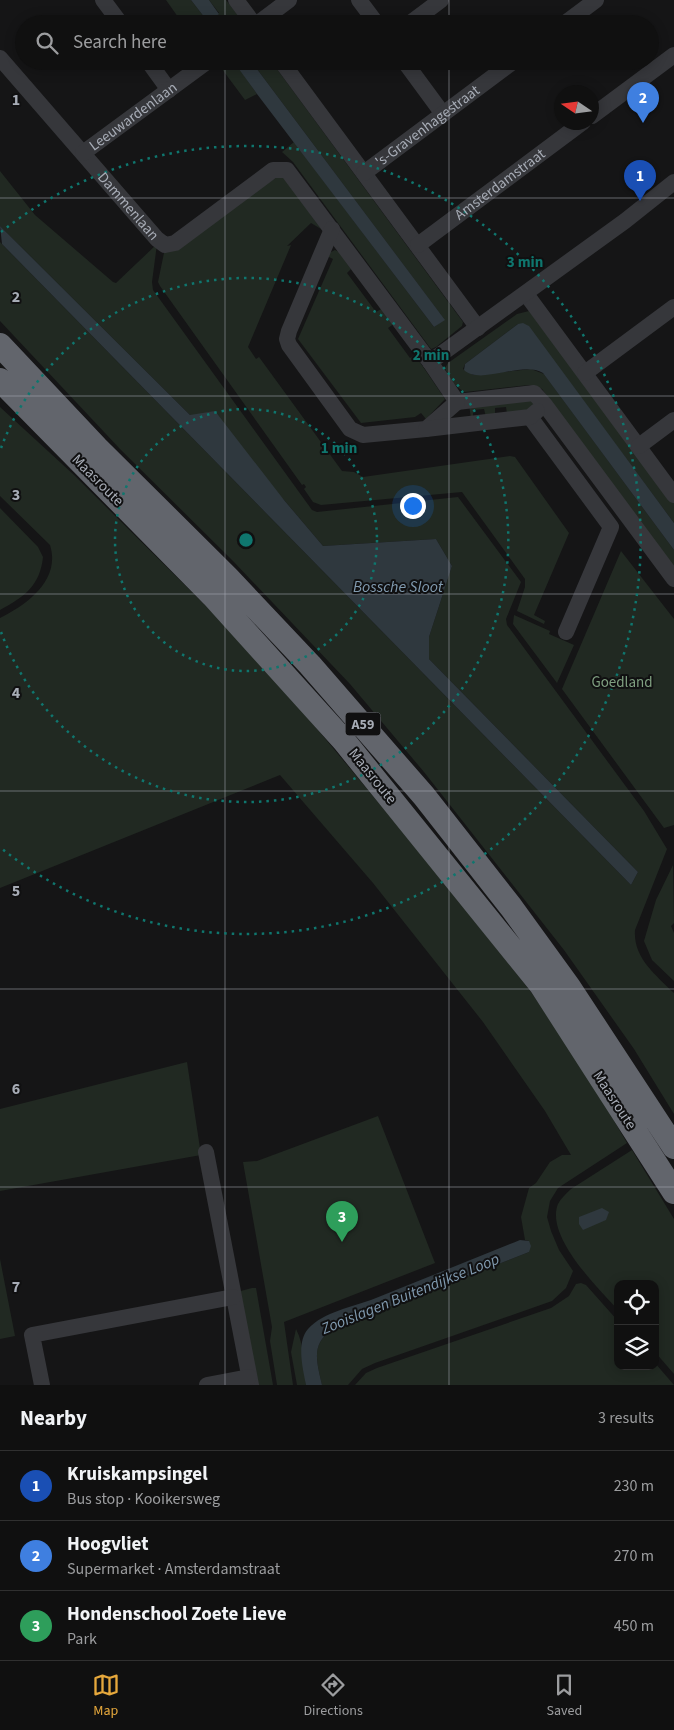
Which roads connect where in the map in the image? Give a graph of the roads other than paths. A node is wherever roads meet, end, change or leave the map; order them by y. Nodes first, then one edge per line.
1 (103, 0) edge
2 (236, 0) edge
3 (289, 0) edge
4 (359, 0) edge
5 (441, 0) edge
6 (596, 0) edge
7 (114, 15) edge
8 (248, 15) edge
9 (268, 15) edge
10 (370, 15) edge
11 (421, 15) edge
12 (576, 15) edge
13 (674, 55) edge
14 (0, 58) edge
15 (659, 66) edge
16 (155, 70) edge
17 (196, 70) edge
18 (288, 70) edge
19 (411, 70) edge
20 (502, 70) edge
21 (654, 70) edge
22 (170, 90) junction
23 (599, 111) edge
24 (443, 114) junction
25 (572, 130) edge
26 (83, 153) junction
27 (364, 173) junction
28 (674, 182) edge
29 (332, 229) junction
30 (418, 246) junction
31 (526, 294) junction
32 (674, 307) edge
33 (478, 328) junction
34 (0, 345) edge
35 (430, 362) junction
36 (585, 373) junction
37 (0, 380) edge
38 (457, 402) junction
39 (545, 405) junction
40 (530, 417) junction
41 (674, 420) edge
42 (426, 429) junction
43 (639, 446) junction
44 (674, 495) edge
45 (674, 580) edge
46 (566, 632) dead end
47 (674, 1147) edge
48 (206, 1152) dead end
49 (674, 1192) edge
50 (233, 1297) junction
51 (250, 1381) edge
52 (42, 1385) edge
53 (207, 1385) edge

1 - 7 street
2 - 8 street
3 - 9 street
4 - 10 street
5 - 11 street
6 - 12 street
13 - 15 street
14 - 26 street, Dammenlaan
16 - 22 street
17 - 22 street, Leeuwardenlaan
18 - 27 street
19 - 24 street
20 - 24 street, 's-Gravenhagestraat
21 - 23 street
22 - 26 street, Leeuwardenlaan
24 - 27 street, 's-Gravenhagestraat
25 - 30 street, Amsterdamstraat
26 - 29 street, Dammenlaan
27 - 30 street
28 - 31 street
29 - 35 street
29 - 42 street
30 - 33 street
31 - 33 street
31 - 36 street
32 - 36 street
33 - 35 street
34 - 47 highway, Maasroute / A59
35 - 38 street
36 - 43 street
37 - 49 highway, Maasroute / A59
38 - 39 street
38 - 42 street
39 - 40 street
39 - 45 street
40 - 42 street
40 - 46 street
41 - 43 street
43 - 44 street
48 - 50 street
50 - 51 street
50 - 52 street
51 - 53 street

